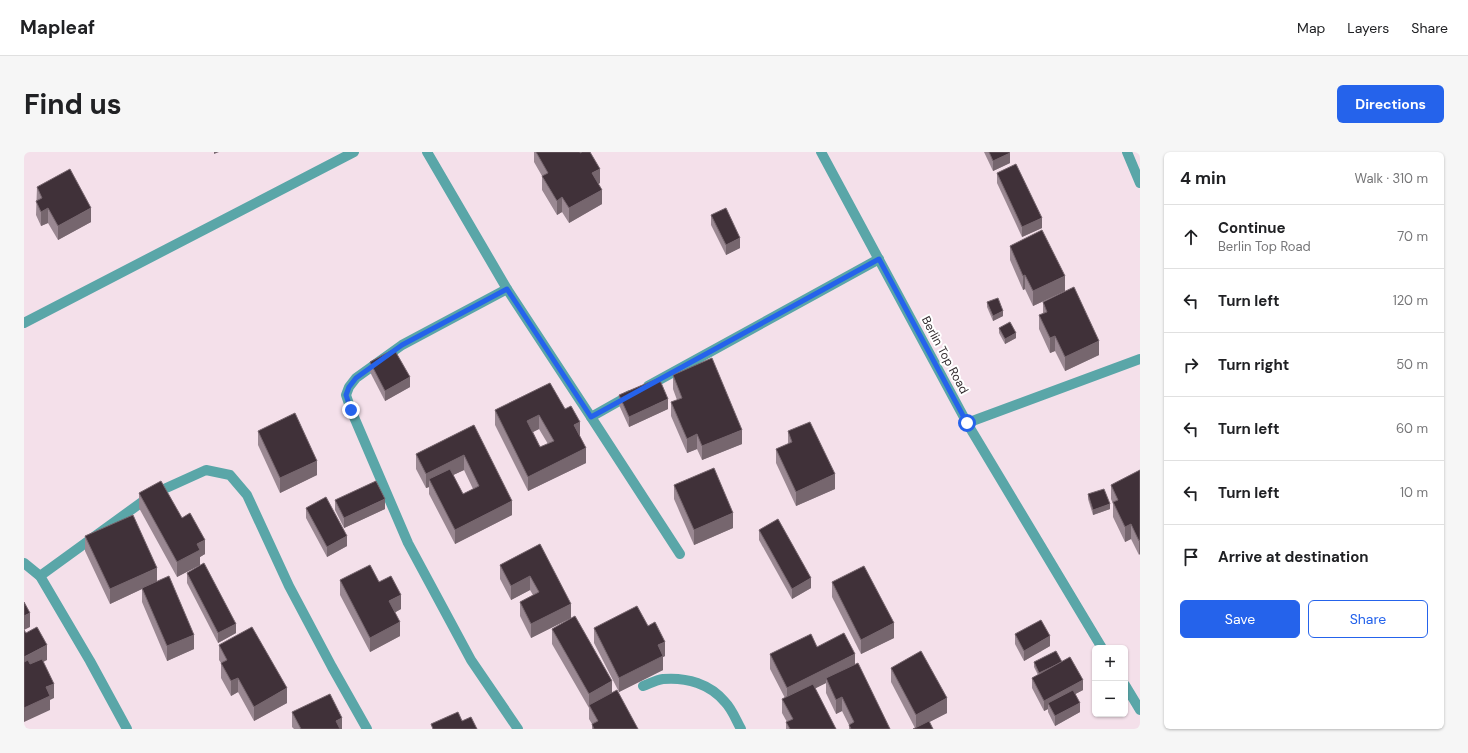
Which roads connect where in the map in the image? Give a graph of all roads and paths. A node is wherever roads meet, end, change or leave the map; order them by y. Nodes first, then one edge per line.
1 (354, 152) edge
2 (427, 152) edge
3 (821, 152) edge
4 (1127, 152) edge
5 (1140, 184) edge
6 (879, 259) junction
7 (507, 289) junction
8 (24, 323) edge
9 (1140, 359) edge
10 (591, 417) junction
11 (967, 423) junction
12 (680, 554) dead end
13 (24, 563) edge
14 (40, 576) junction
15 (1100, 645) edge
16 (643, 686) dead end
17 (1128, 690) edge
18 (1140, 710) edge
19 (127, 729) edge
20 (367, 729) edge
21 (518, 729) edge
22 (741, 729) edge

1 - 8 street
2 - 7 street
3 - 6 street, Berlin Top Road
4 - 5 street
6 - 10 street
6 - 11 street, Berlin Top Road
7 - 10 street
7 - 21 street
9 - 11 street
10 - 12 street
11 - 15 street, Berlin Top Road
13 - 14 street
14 - 19 street
14 - 20 street
16 - 22 street
17 - 18 street

